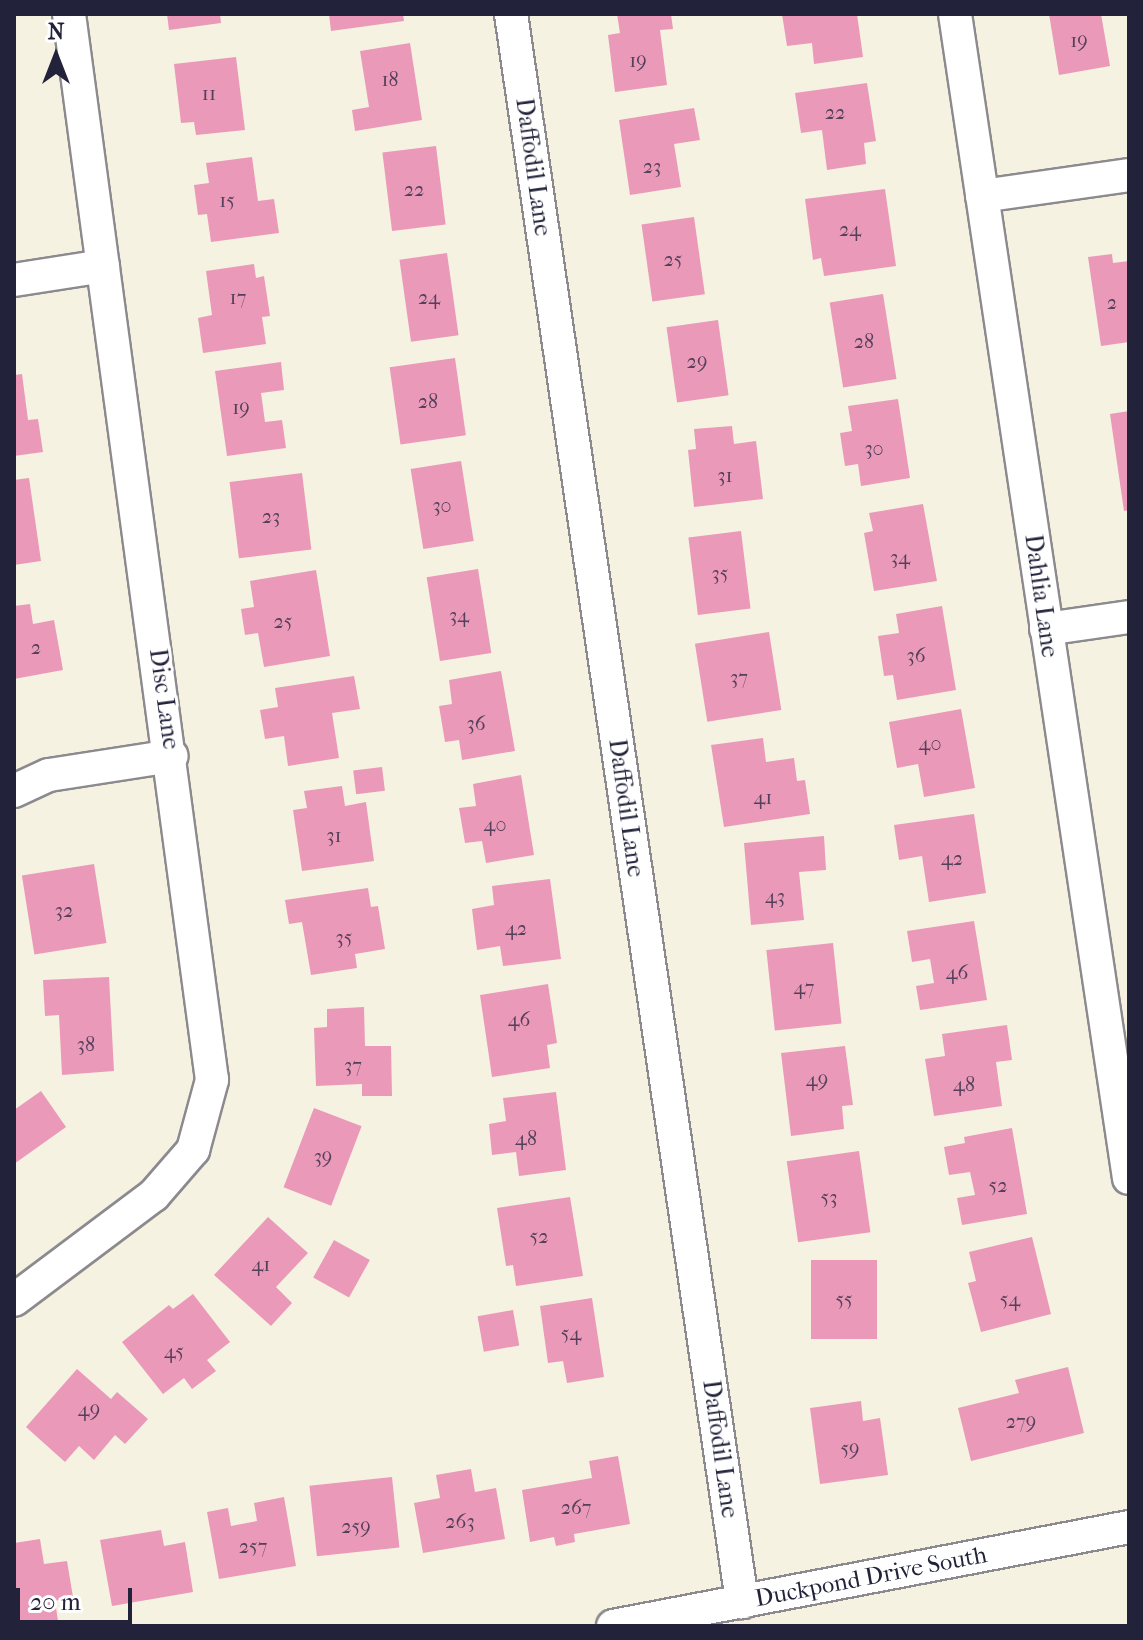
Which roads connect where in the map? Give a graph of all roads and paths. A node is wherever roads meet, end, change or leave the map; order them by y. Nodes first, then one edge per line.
1 (69, 14) edge
2 (511, 14) edge
3 (955, 14) edge
4 (1129, 175) edge
5 (982, 196) junction
6 (103, 266) junction
7 (14, 280) edge
8 (1129, 617) edge
9 (1046, 629) junction
10 (172, 756) junction
11 (14, 791) edge
12 (1120, 1062) edge
13 (1129, 1178) edge
14 (14, 1300) edge
15 (1129, 1527) edge
16 (742, 1602) junction
17 (613, 1626) edge

1 - 6 street, Disc Lane
2 - 16 street, Daffodil Lane
3 - 5 street, Dahlia Lane
4 - 5 street
5 - 9 street, Dahlia Lane
6 - 7 street
6 - 10 street, Disc Lane
8 - 9 street
9 - 12 street, Dahlia Lane
10 - 11 street
10 - 14 street, Disc Lane
12 - 13 street, Dahlia Lane
15 - 16 street, Duckpond Drive South
16 - 17 street, Duckpond Drive South

